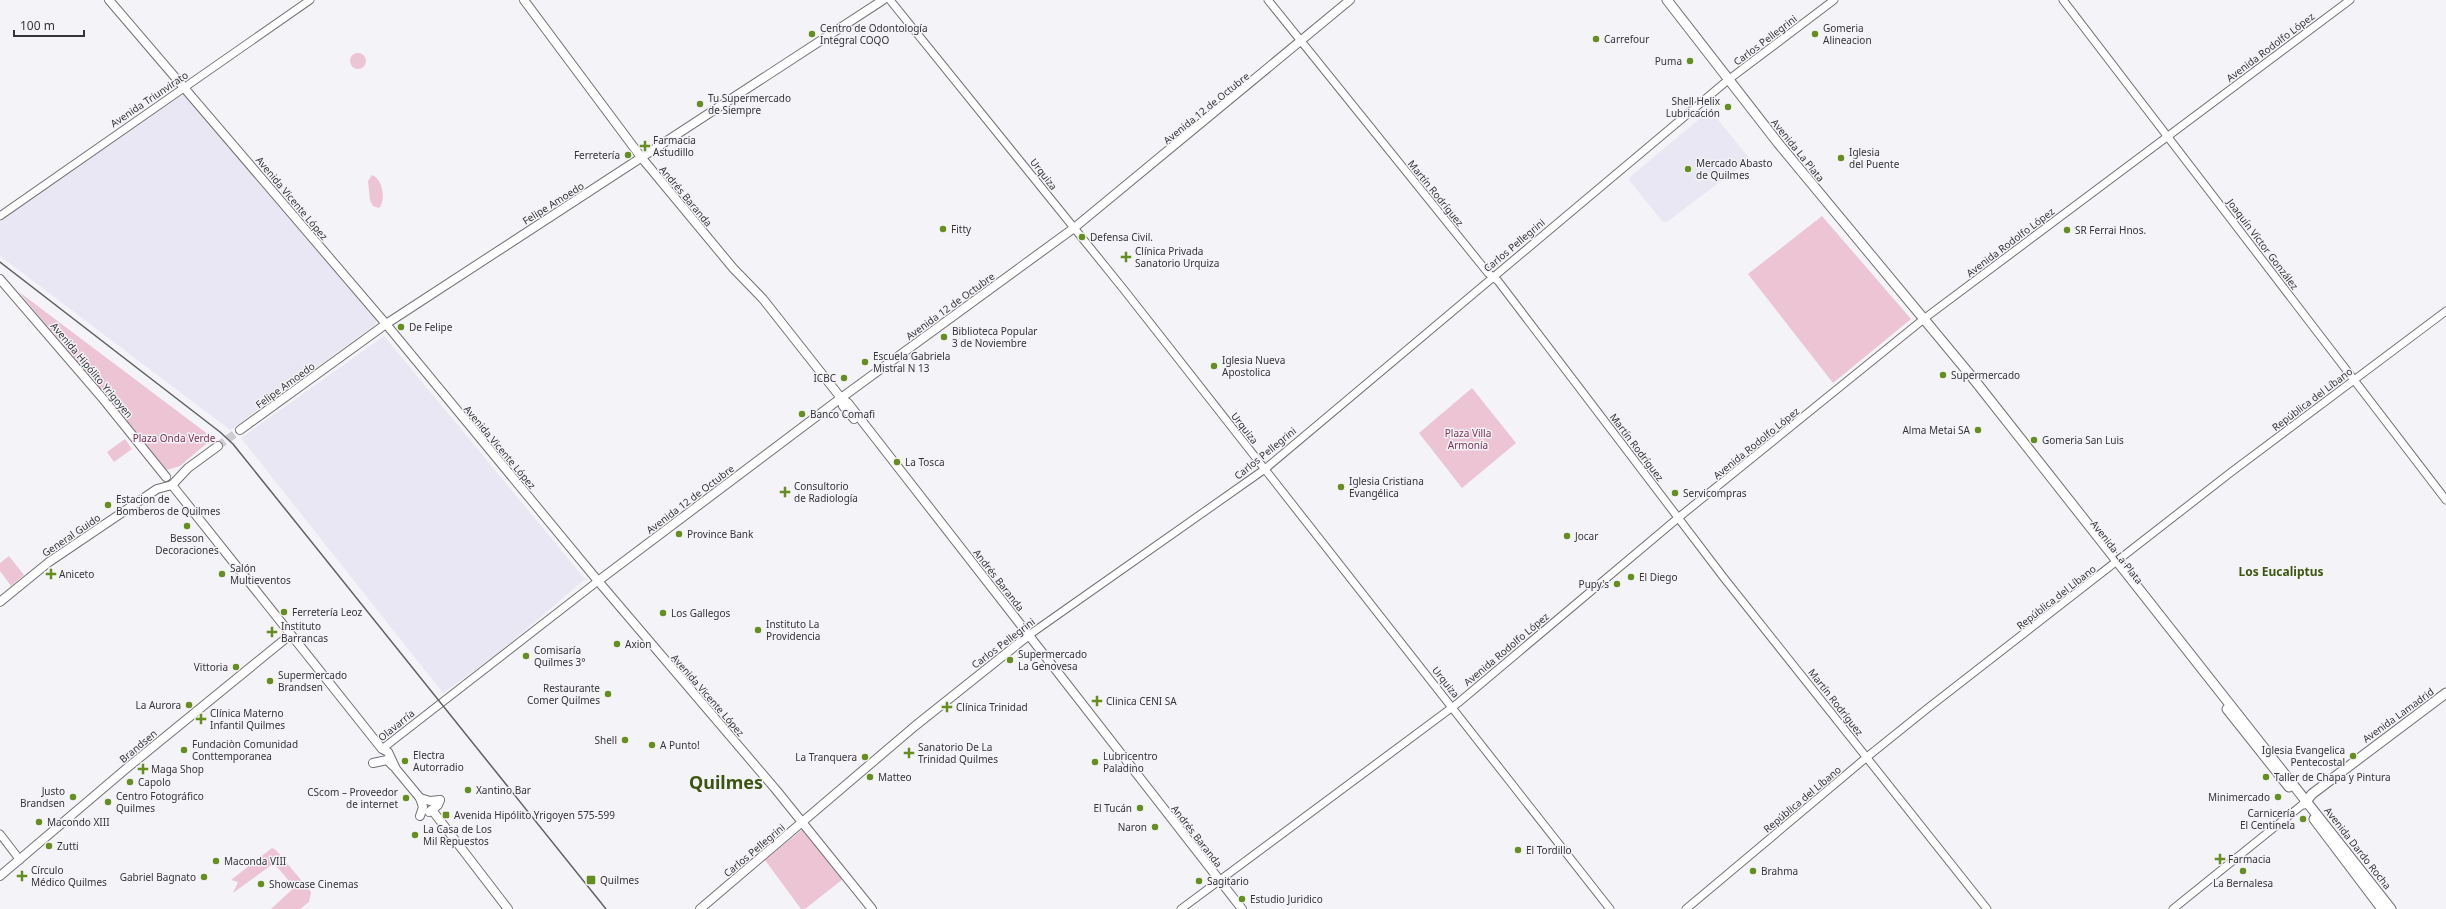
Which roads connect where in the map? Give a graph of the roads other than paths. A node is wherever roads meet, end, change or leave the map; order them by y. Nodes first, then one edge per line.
1 (109, 0) edge
2 (310, 0) edge
3 (524, 0) edge
4 (883, 0) edge
5 (890, 0) edge
6 (1268, 0) edge
7 (1350, 0) edge
8 (1667, 0) edge
9 (1834, 0) edge
10 (2063, 0) edge
11 (2350, 0) edge
12 (1300, 43) junction
13 (1728, 80) junction
14 (184, 87) junction
15 (2168, 136) junction
16 (641, 157) junction
17 (0, 216) edge
18 (1074, 228) junction
19 (1492, 276) junction
20 (0, 278) edge
21 (2446, 311) edge
22 (1923, 319) junction
23 (386, 324) junction
24 (2354, 380) junction
25 (842, 398) junction
26 (240, 430) tunnel mouth
27 (218, 446) tunnel mouth
28 (188, 468) junction
29 (1265, 469) junction
30 (166, 477) junction
31 (172, 485) junction
32 (157, 489) junction
33 (2446, 500) edge
34 (1678, 518) junction
35 (2115, 563) junction
36 (598, 581) junction
37 (0, 602) edge
38 (290, 634) junction
39 (1027, 636) junction
40 (2446, 693) edge
41 (2446, 700) edge
42 (438, 704) joint
43 (1453, 707) junction
44 (382, 749) junction
45 (1867, 757) junction
46 (396, 769) junction
47 (420, 798) junction
48 (2305, 803) junction
49 (432, 810) junction
50 (803, 822) junction
51 (0, 834) edge
52 (20, 860) junction
53 (0, 876) edge
54 (1216, 882) junction
55 (508, 909) edge
56 (700, 909) edge
57 (872, 909) edge
58 (1181, 909) edge
59 (1235, 909) edge
60 (1242, 909) edge
61 (1610, 909) edge
62 (1686, 909) edge
63 (1986, 909) edge
64 (2173, 909) edge
65 (2382, 909) edge
66 (2391, 909) edge

1 - 14 main road, Avenida Vicente López
2 - 14 street, Avenida Triunvirato
3 - 16 main road, Andrés Baranda
4 - 16 main road, Felipe Amoedo
5 - 18 street, Urquiza
6 - 12 street, Martín Rodríguez
7 - 12 main road, Avenida 12 de Octubre
8 - 13 main road, Avenida La Plata
9 - 13 street, Carlos Pellegrini
10 - 15 street, Joaquín Víctor González
11 - 15 street, Avenida Rodolfo López
12 - 18 main road, Avenida 12 de Octubre
12 - 19 street, Martín Rodríguez
13 - 19 street, Carlos Pellegrini
13 - 22 main road, Avenida La Plata
14 - 17 street, Avenida Triunvirato
14 - 23 main road, Avenida Vicente López
15 - 22 street, Avenida Rodolfo López
15 - 24 street, Joaquín Víctor González
16 - 23 main road, Felipe Amoedo
16 - 25 main road, Andrés Baranda
18 - 25 main road, Avenida 12 de Octubre
18 - 29 street, Urquiza
19 - 29 street, Carlos Pellegrini
19 - 34 street, Martín Rodríguez
20 - 30 main road, Avenida Hipólito Yrigoyen
21 - 24 street, República del Líbano
22 - 34 street, Avenida Rodolfo López
22 - 35 main road, Avenida La Plata
23 - 26 main road, Felipe Amoedo
23 - 36 main road, Avenida Vicente López
24 - 33 street, Joaquín Víctor González
24 - 35 street, República del Líbano
25 - 36 main road, Avenida 12 de Octubre
25 - 39 main road, Andrés Baranda
27 - 28 main road
28 - 30 main road
28 - 31 main road
29 - 39 street, Carlos Pellegrini
29 - 43 street, Urquiza
30 - 32 main road, General Guido
31 - 32 main road, General Guido
31 - 38 main road
32 - 37 main road, General Guido
34 - 43 street, Avenida Rodolfo López
34 - 45 street, Martín Rodríguez
35 - 45 street, República del Líbano
35 - 48 main road, Avenida La Plata
36 - 42 street, Avenida 12 de Octubre
36 - 50 main road, Avenida Vicente López
38 - 44 main road
38 - 52 main road, Brandsen
39 - 50 main road, Carlos Pellegrini
39 - 54 main road, Andrés Baranda
40 - 48 main road, Avenida Lamadrid
41 - 48 main road, Avenida Lamadrid
42 - 44 street, Olavarría
43 - 54 street, Avenida Rodolfo López
43 - 61 street, Urquiza
44 - 46 main road
44 - 46 main road, Olavarría
45 - 62 street, República del Líbano
45 - 63 street, Martín Rodríguez
46 - 47 main road
47 - 49 main road
47 - 49 main road
48 - 64 street, Avenida Lamadrid
48 - 65 main road, Avenida Dardo Rocha
48 - 66 main road, Avenida Dardo Rocha
49 - 55 main road
50 - 56 main road, Carlos Pellegrini
50 - 57 main road, Avenida Vicente López
51 - 52 street
52 - 53 main road, Brandsen
54 - 58 street, Avenida Rodolfo López
54 - 59 main road, Andrés Baranda
54 - 60 main road, Andrés Baranda

